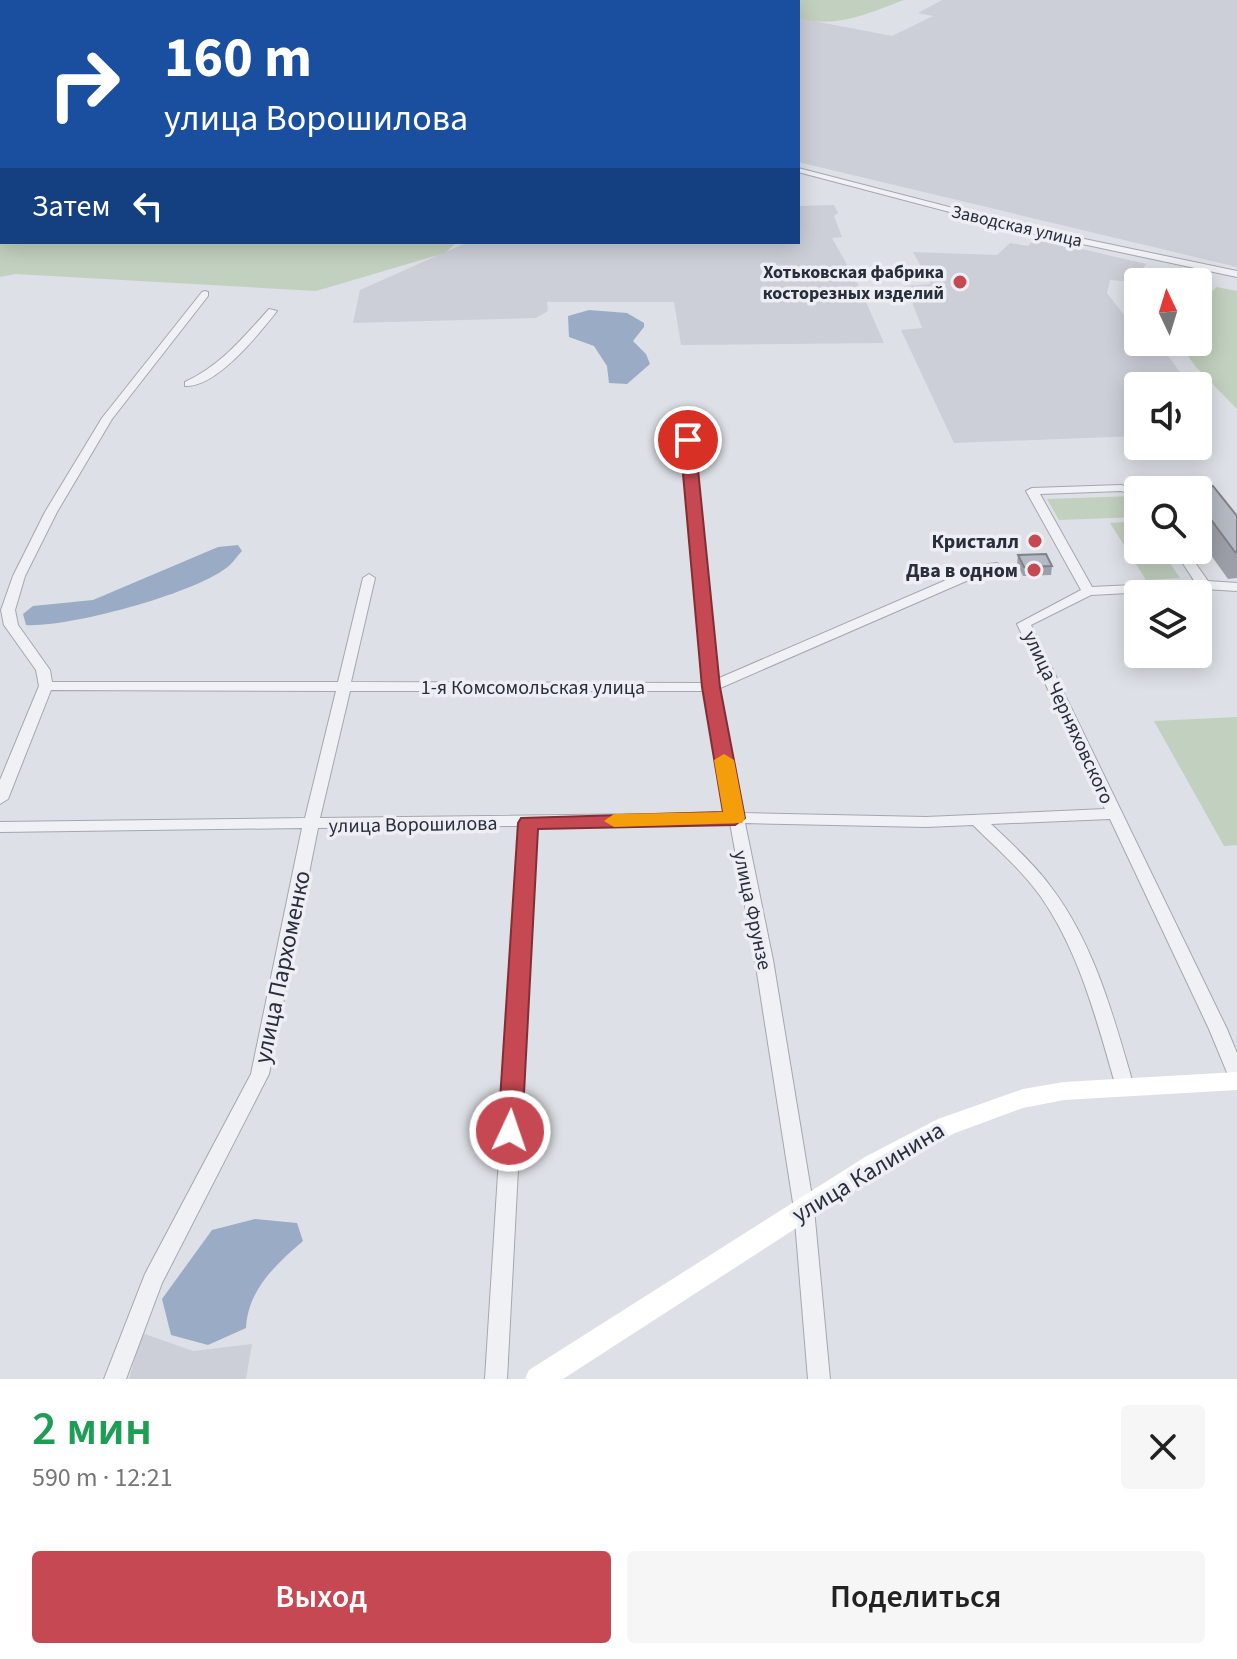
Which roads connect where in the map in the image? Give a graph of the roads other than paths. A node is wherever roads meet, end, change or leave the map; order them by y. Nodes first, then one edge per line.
1 (800, 171) edge
2 (1237, 274) edge
3 (205, 294) dead end
4 (272, 311) dead end
5 (189, 384) dead end
6 (688, 440) dead end
7 (1124, 489) edge
8 (997, 567) dead end
9 (369, 578) dead end
10 (1212, 585) edge
11 (1237, 587) edge
12 (1124, 589) edge
13 (1088, 591) junction
14 (46, 686) junction
15 (711, 687) junction
16 (343, 688) junction
17 (0, 799) edge
18 (1113, 814) junction
19 (735, 818) junction
20 (977, 820) junction
21 (528, 823) junction
22 (311, 825) junction
23 (0, 827) edge
24 (1237, 1075) edge
25 (1237, 1081) edge
26 (1125, 1087) junction
27 (804, 1209) junction
28 (115, 1379) edge
29 (496, 1379) edge
30 (539, 1379) edge
31 (819, 1379) edge

1 - 2 street, Заводская улица
3 - 14 street
4 - 5 street
6 - 15 street, улица Фрунзе
7 - 13 street
8 - 15 street, 1-я Комсомольская улица
9 - 16 street, улица Пархоменко
10 - 11 street
12 - 13 street
13 - 18 street, улица Черняховского
14 - 16 street, 1-я Комсомольская улица
14 - 17 street
15 - 16 street, 1-я Комсомольская улица
15 - 19 street, улица Фрунзе
16 - 22 street, улица Пархоменко
18 - 20 street, улица Ворошилова
18 - 24 street, улица Черняховского
19 - 20 street, улица Ворошилова
19 - 21 street, улица Ворошилова
19 - 27 street, улица Фрунзе
20 - 26 street
21 - 22 street, улица Ворошилова
21 - 29 street
22 - 23 street, улица Ворошилова
22 - 28 street, улица Пархоменко
25 - 26 street, улица Калинина
26 - 27 street, улица Калинина
27 - 30 street, улица Калинина
27 - 31 street, улица Фрунзе

